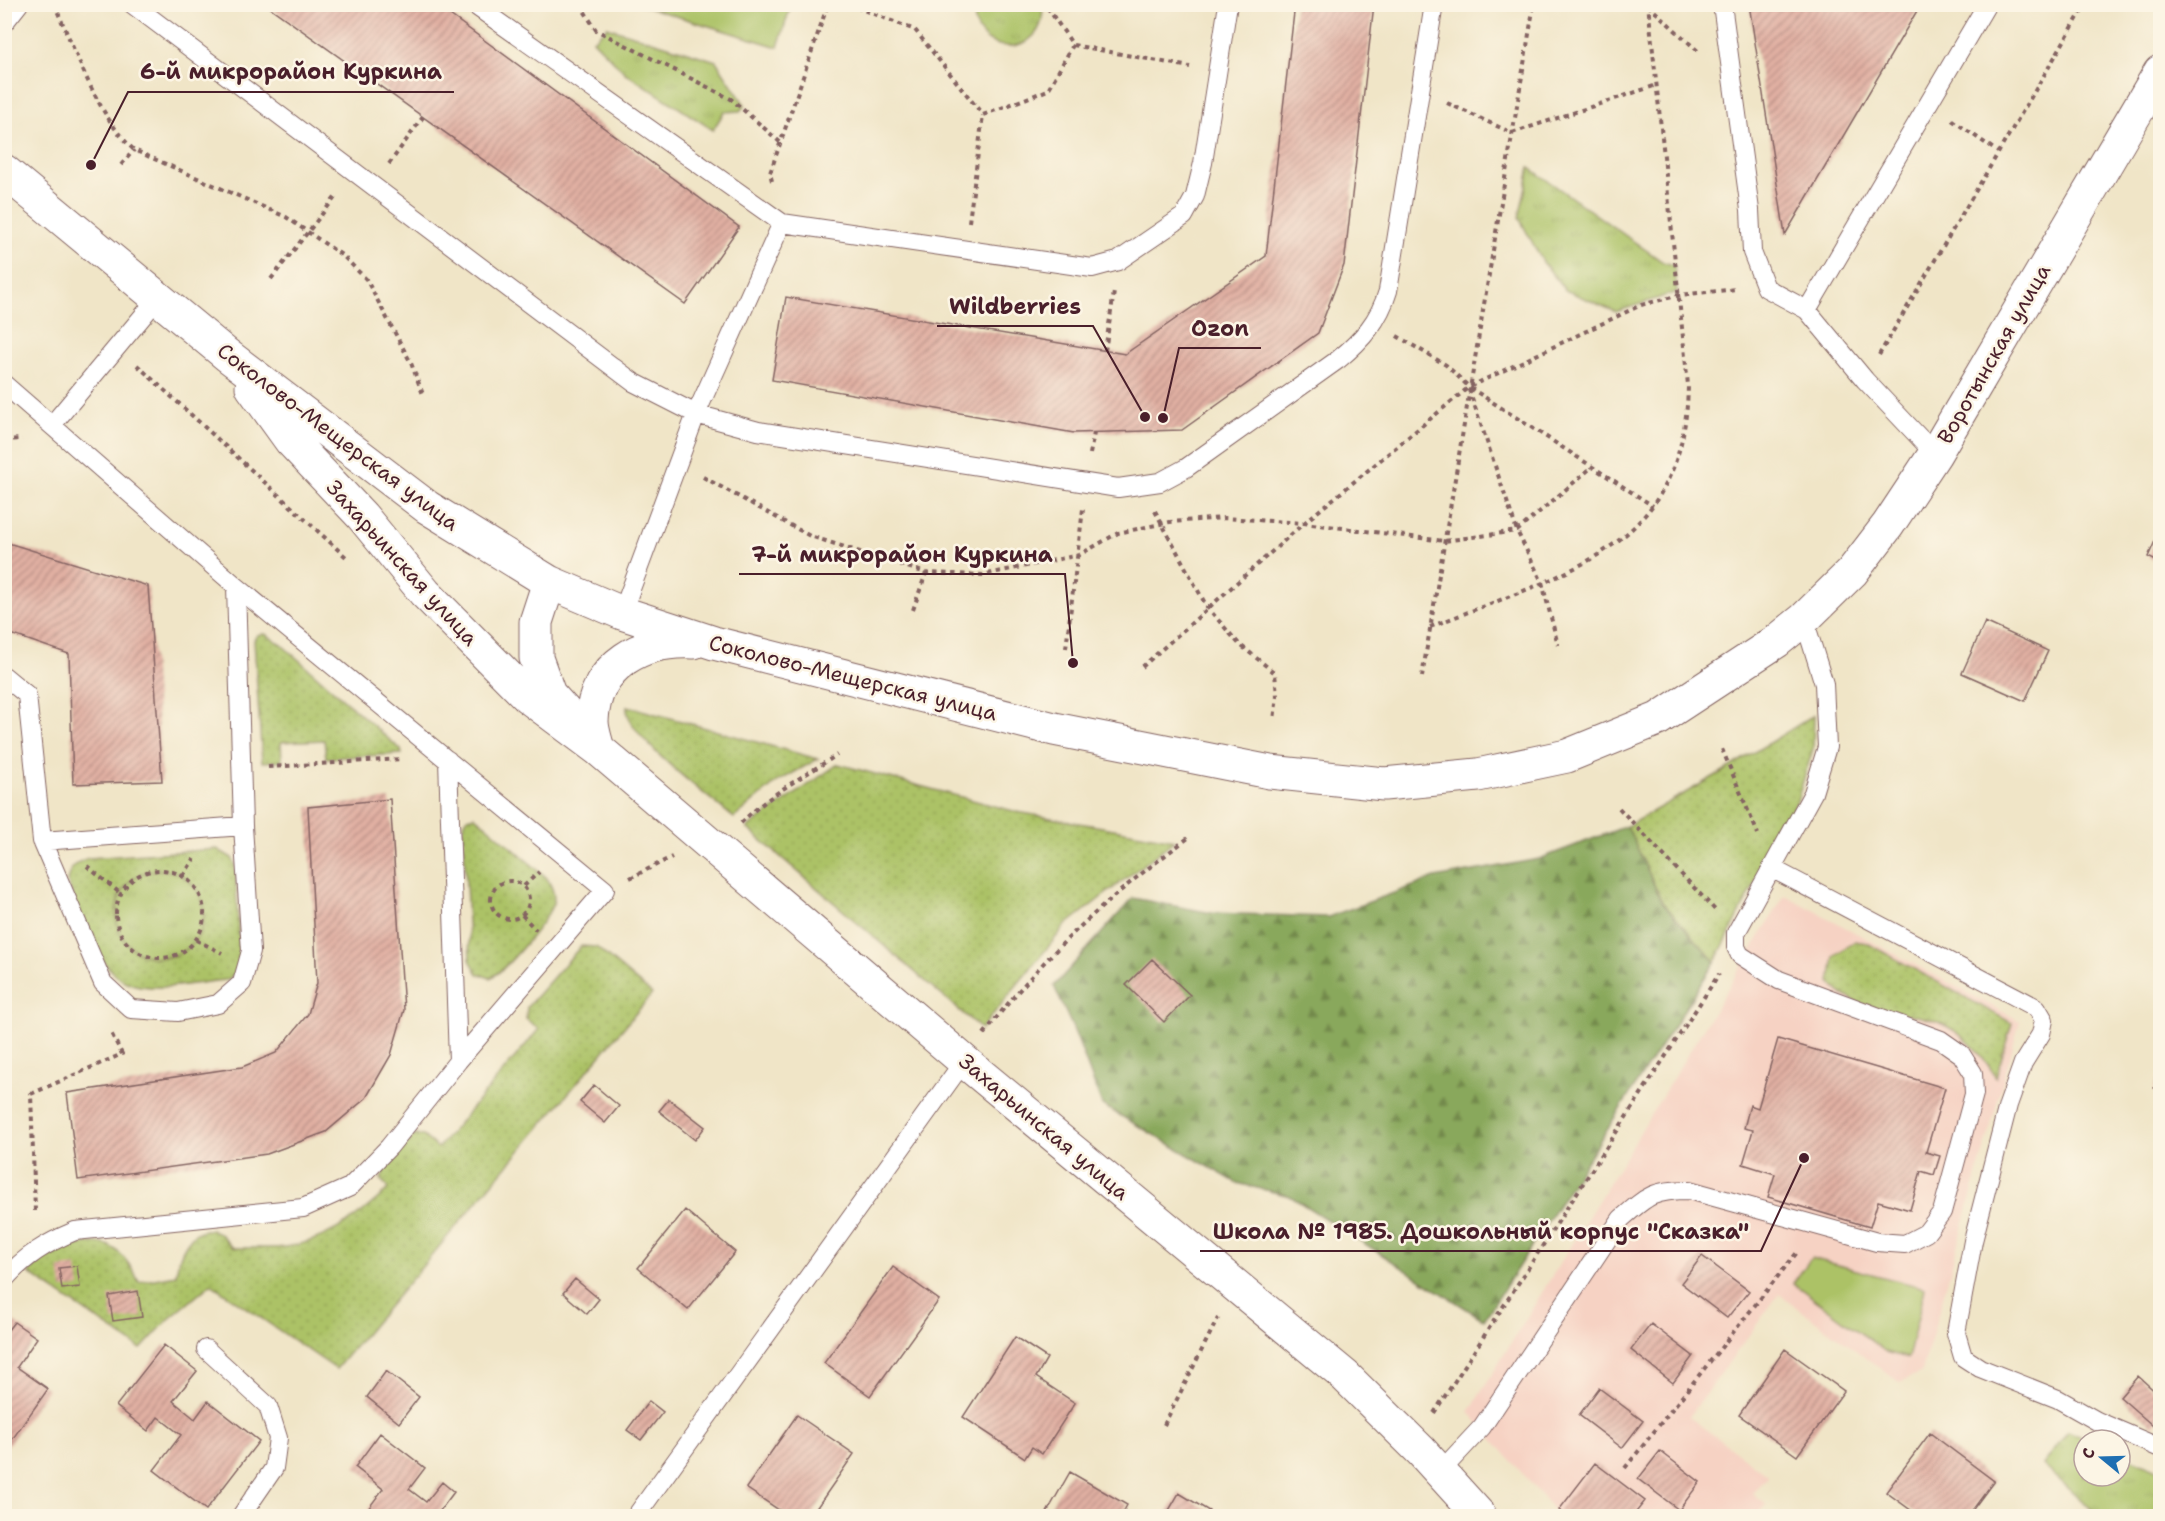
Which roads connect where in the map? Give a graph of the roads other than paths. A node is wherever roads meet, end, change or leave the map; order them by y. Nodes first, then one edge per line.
1 (19, 4) edge
2 (132, 4) edge
3 (473, 4) edge
4 (1228, 4) edge
5 (1434, 4) edge
6 (1722, 4) edge
7 (1987, 4) edge
8 (4, 23) edge
9 (2160, 72) edge
10 (4, 171) edge
11 (782, 223) junction
12 (159, 298) junction
13 (1807, 310) junction
14 (227, 355) junction
15 (4, 384) edge
16 (696, 414) junction
17 (52, 425) junction
18 (1935, 454) junction
19 (549, 582) junction
20 (236, 586) junction
21 (622, 613) junction
22 (1804, 619) junction
23 (714, 644) junction
24 (4, 676) edge
25 (598, 749) junction
26 (448, 760) junction
27 (243, 825) junction
28 (42, 841) junction
29 (1773, 869) junction
30 (458, 1061) junction
31 (964, 1061) junction
32 (4, 1280) edge
33 (206, 1349) dead end
34 (2160, 1448) edge
35 (1440, 1472) junction
36 (241, 1516) edge
37 (636, 1516) edge
38 (1480, 1516) edge

1 - 8 lane
2 - 16 lane
3 - 11 lane
4 - 11 lane
5 - 16 lane
6 - 13 lane
7 - 13 lane
9 - 18 street, Воротынская улица
10 - 12 street, Соколово-Мещерская улица
11 - 16 lane
12 - 14 street, Соколово-Мещерская улица
12 - 17 lane
13 - 18 lane
14 - 19 street, Соколово-Мещерская улица
14 - 25 street, Захарьинская улица
15 - 17 lane
16 - 21 lane
17 - 20 lane
18 - 22 street, Воротынская улица
19 - 21 street, Соколово-Мещерская улица
19 - 25 street, Захарьинская улица
20 - 26 lane
20 - 27 lane
21 - 23 street, Соколово-Мещерская улица
22 - 23 street, Соколово-Мещерская улица
22 - 29 lane
23 - 25 street
24 - 28 lane
25 - 31 street, Захарьинская улица
26 - 30 lane
26 - 30 lane
27 - 28 lane
27 - 28 lane
29 - 34 lane
29 - 35 lane
30 - 32 lane
31 - 35 street, Захарьинская улица
31 - 37 lane
33 - 36 lane
35 - 38 street, Захарьинская улица

